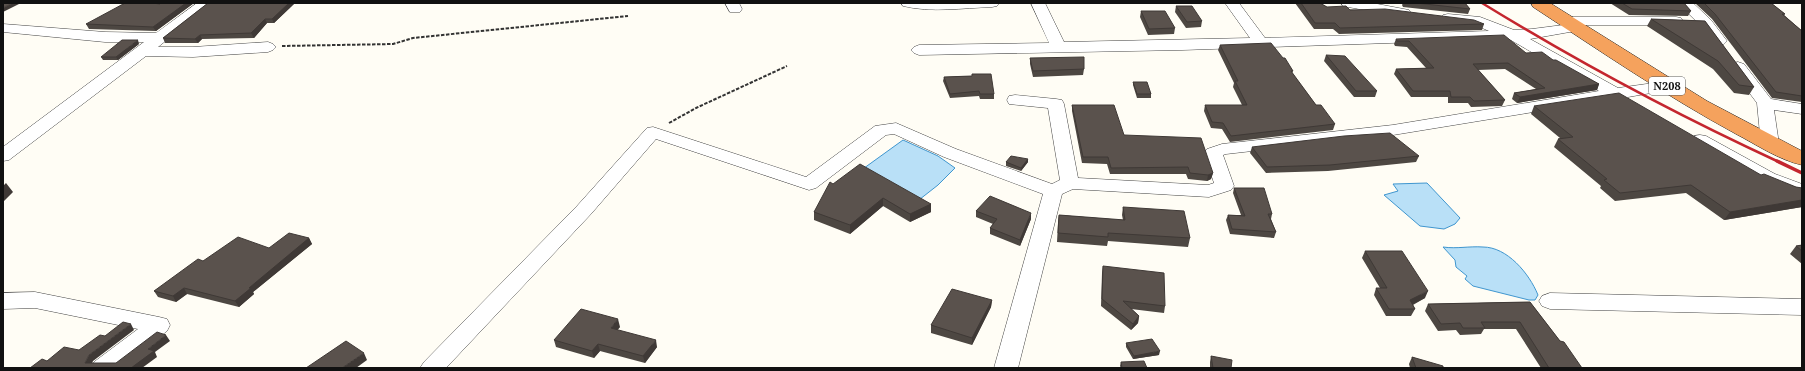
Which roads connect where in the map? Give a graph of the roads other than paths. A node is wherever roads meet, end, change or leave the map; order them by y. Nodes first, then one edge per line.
1 (206, 3) edge
2 (908, 3) edge
3 (992, 3) edge
4 (1038, 3) edge
5 (1232, 3) edge
6 (1348, 3) edge
7 (1539, 3) edge
8 (1685, 3) edge
9 (1420, 15) edge
10 (1436, 16) edge
11 (1706, 23) junction
12 (1571, 24) junction
13 (3, 28) edge
14 (1513, 35) junction
15 (158, 38) junction
16 (1260, 42) junction
17 (268, 47) road end
18 (1059, 47) junction
19 (919, 50) dead end
20 (141, 51) junction
21 (1668, 86) junction
22 (1617, 94) junction
23 (1015, 100) dead end
24 (1765, 103) junction
25 (1638, 105) edge
26 (1802, 109) edge
27 (1686, 132) edge
28 (1770, 144) junction
29 (3, 156) edge
30 (1802, 159) edge
31 (1070, 183) junction
32 (1053, 191) junction
33 (1802, 191) edge
34 (3, 301) edge
35 (1550, 301) dead end
36 (1802, 307) edge
37 (102, 368) edge
38 (432, 368) edge
39 (1006, 368) edge

1 - 15 street
2 - 3 street
4 - 18 street
5 - 16 street
6 - 9 street
7 - 12 highway, N208
8 - 11 street
10 - 14 street
11 - 12 street
11 - 24 street
12 - 14 street
12 - 21 highway, N208
13 - 15 street
14 - 16 street
14 - 22 street
15 - 20 street
16 - 18 street
17 - 20 street
18 - 19 street
20 - 29 street
21 - 22 street
21 - 28 highway, N208
22 - 25 street
22 - 31 street
23 - 31 street
24 - 26 street
24 - 28 street
27 - 33 street
28 - 30 highway, N208
31 - 32 street
32 - 38 street
32 - 39 street
34 - 37 street
35 - 36 street

